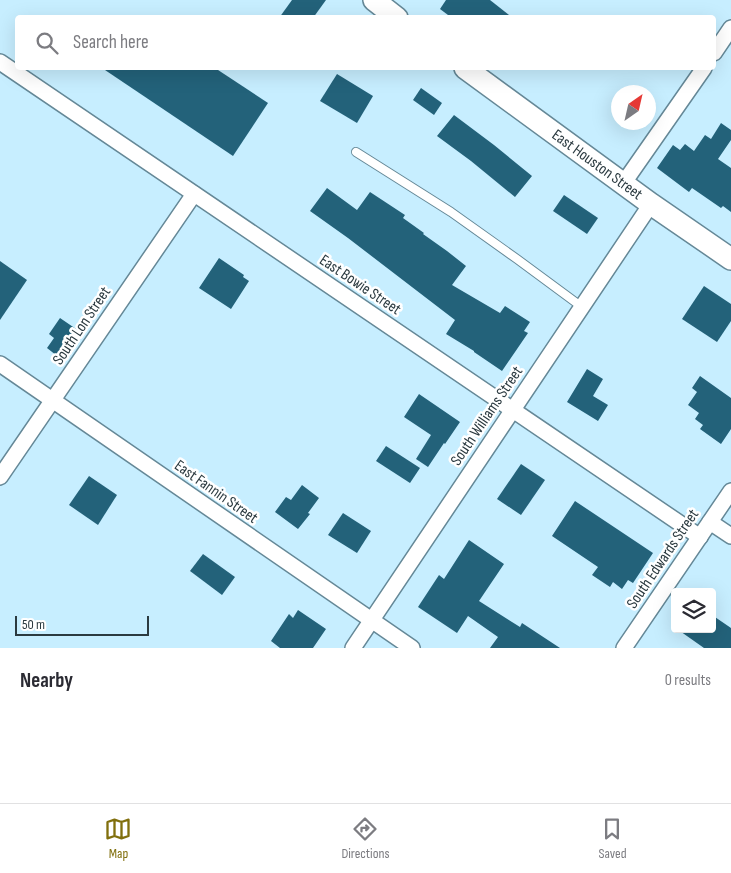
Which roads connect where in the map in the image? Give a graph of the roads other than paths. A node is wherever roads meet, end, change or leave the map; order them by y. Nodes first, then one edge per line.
1 (374, 0) edge
2 (393, 15) edge
3 (731, 28) edge
4 (716, 50) edge
5 (0, 62) edge
6 (468, 70) edge
7 (703, 70) edge
8 (356, 152) dead end
9 (623, 184) junction
10 (194, 194) junction
11 (651, 204) junction
12 (731, 259) edge
13 (582, 307) junction
14 (0, 364) edge
15 (53, 400) junction
16 (512, 410) junction
17 (0, 477) edge
18 (731, 491) edge
19 (710, 522) junction
20 (731, 536) edge
21 (700, 537) junction
22 (371, 620) junction
23 (353, 648) edge
24 (412, 648) edge
25 (624, 648) edge

1 - 2 main road
3 - 4 street
5 - 10 street, East Bowie Street
6 - 9 main road, East Houston Street
7 - 9 street
8 - 13 lane
9 - 11 main road, East Houston Street
10 - 15 street, South Lon Street
10 - 16 street, East Bowie Street
11 - 12 main road, East Houston Street
11 - 13 street, South Williams Street
13 - 16 street, South Williams Street
14 - 15 street, East Fannin Street
15 - 17 street, South Lon Street
15 - 22 street, East Fannin Street
16 - 21 street, East Bowie Street
16 - 22 street, South Williams Street
18 - 19 street, South Edwards Street
19 - 20 street
19 - 21 street, South Edwards Street
21 - 25 street, South Edwards Street
22 - 23 street, South Williams Street
22 - 24 street, East Fannin Street

